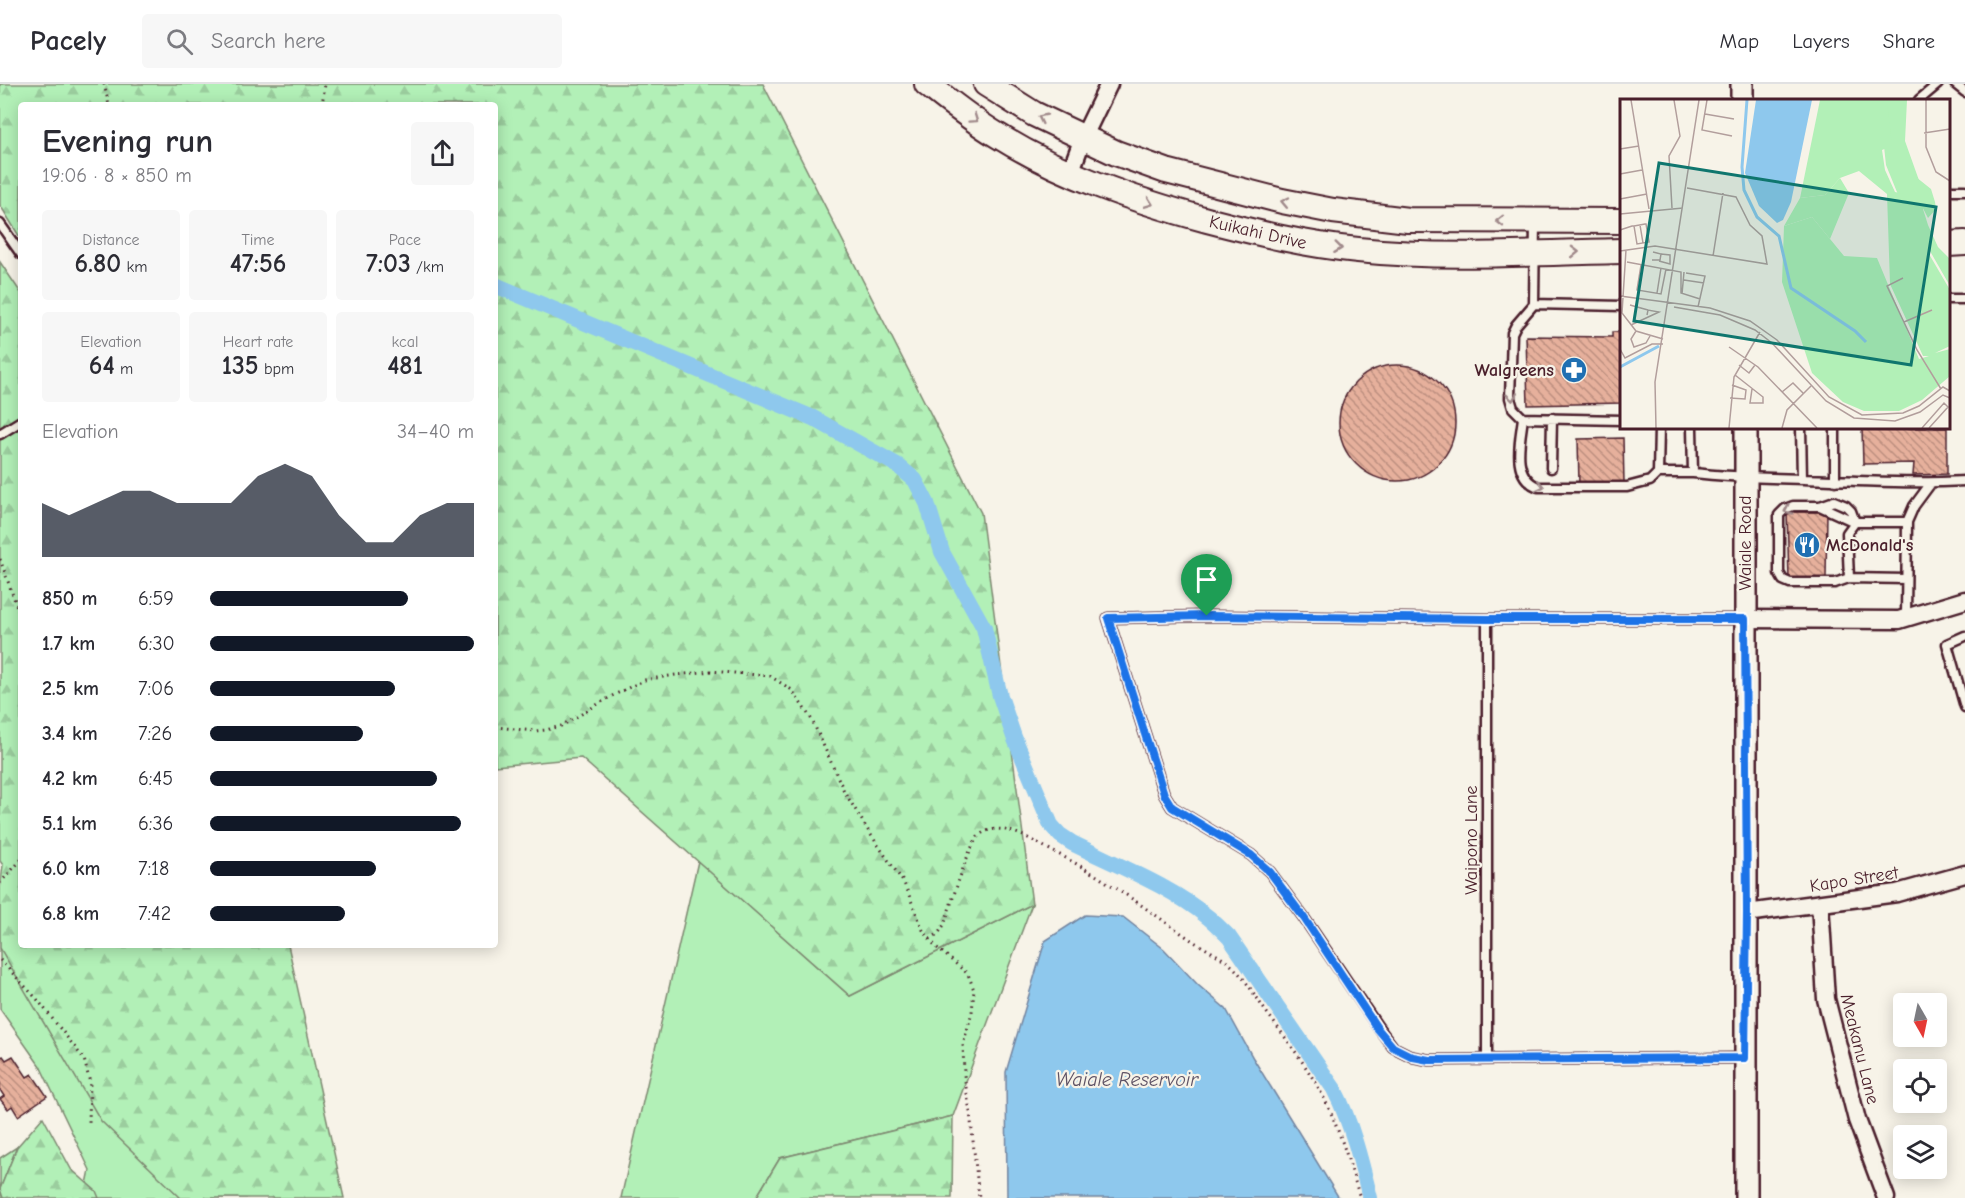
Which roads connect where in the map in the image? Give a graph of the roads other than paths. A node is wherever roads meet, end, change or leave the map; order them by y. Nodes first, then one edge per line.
1 (927, 84) edge
2 (986, 84) edge
3 (1110, 84) edge
4 (1938, 84) edge
5 (1955, 84) edge
6 (1965, 92) edge
7 (1920, 99) edge
8 (1083, 138) junction
9 (1070, 173) junction
10 (1535, 221) junction
11 (1620, 221) edge
12 (0, 224) edge
13 (1965, 243) edge
14 (1950, 244) edge
15 (18, 250) edge
16 (1620, 251) edge
17 (1534, 253) junction
18 (1534, 304) junction
19 (1620, 306) edge
20 (1523, 418) junction
21 (1552, 418) junction
22 (1620, 420) edge
23 (18, 423) edge
24 (1659, 429) edge
25 (1692, 429) edge
26 (1746, 429) edge
27 (1801, 429) edge
28 (1835, 429) edge
29 (0, 434) edge
30 (1551, 468) dead end
31 (1658, 473) junction
32 (1693, 473) junction
33 (1746, 478) junction
34 (1802, 479) junction
35 (1965, 480) edge
36 (1835, 481) junction
37 (1931, 483) junction
38 (1855, 522) junction
39 (1907, 522) junction
40 (1849, 578) junction
41 (1906, 579) junction
42 (1965, 600) edge
43 (1906, 618) junction
44 (1488, 619) junction
45 (1745, 619) junction
46 (1965, 636) edge
47 (1965, 707) edge
48 (1965, 874) edge
49 (1820, 904) junction
50 (1747, 913) junction
51 (1745, 1058) junction
52 (1487, 1060) junction
53 (1746, 1198) edge
54 (1886, 1198) edge

1 -> 9 main road, Kuikahi Drive
8 -> 2 main road, Kuikahi Drive
3 - 8 street
4 - 7 lane
5 - 6 lane
8 - 9 street
10 -> 8 main road, Kuikahi Drive
9 -> 17 main road, Kuikahi Drive
10 - 11 main road, Kuikahi Drive
10 - 17 lane
12 - 15 lane
13 - 14 main road
17 -> 16 main road, Kuikahi Drive
17 - 18 lane
18 - 19 lane
18 -> 20 lane
20 - 21 lane
20 -> 31 lane
21 - 22 lane
21 - 30 lane
23 - 29 lane
24 - 31 lane
25 - 32 lane
26 - 33 street, Waiale Road
27 - 34 lane
28 - 36 lane
31 - 32 lane
32 - 33 lane
33 - 34 lane
33 - 45 street, Waiale Road
34 - 36 lane
35 - 37 lane
36 - 37 lane
37 - 39 lane
38 - 39 lane
38 - 40 lane
38 -> 40 lane
39 - 41 lane
40 - 41 lane
41 - 43 lane
42 - 43 street
43 - 45 street
44 - 45 lane
44 - 52 lane, Waipono Lane
44 - 52 lane
45 - 50 street, Waiale Road
46 - 47 lane
48 - 49 street, Kapo Street
49 - 50 street, Kapo Street
49 - 54 street, Meakanu Lane
50 - 51 street, Waiale Road
51 - 52 lane
51 - 53 street, Waiale Road

